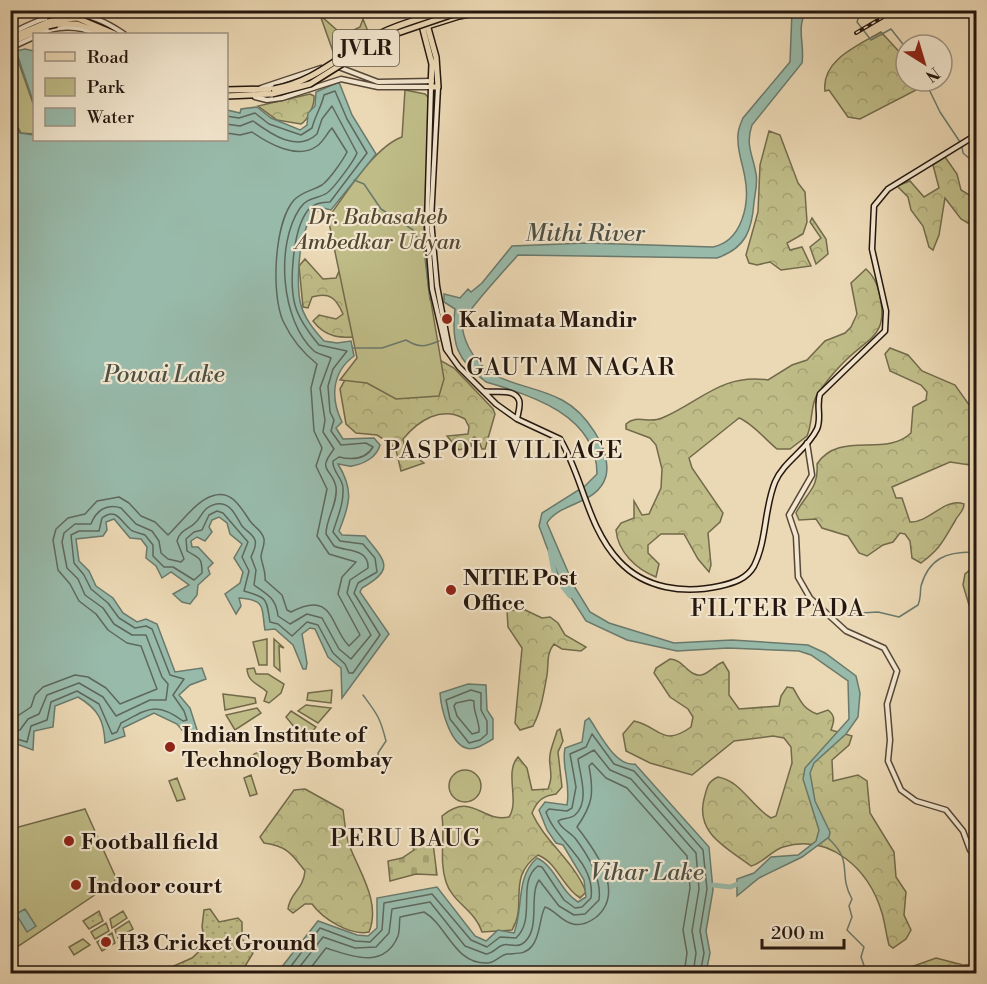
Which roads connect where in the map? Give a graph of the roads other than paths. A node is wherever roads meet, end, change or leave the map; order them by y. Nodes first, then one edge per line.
1 (448, 10) edge
2 (465, 10) edge
3 (489, 10) edge
4 (422, 11) edge
5 (451, 18) junction
6 (49, 21) edge
7 (56, 22) junction
8 (425, 27) junction
9 (40, 33) edge
10 (92, 33) edge
11 (102, 33) edge
12 (112, 33) edge
13 (121, 33) edge
14 (10, 34) edge
15 (33, 36) edge
16 (10, 38) edge
17 (10, 43) edge
18 (10, 48) edge
19 (435, 84) junction
20 (228, 90) edge
21 (273, 91) junction
22 (256, 93) junction
23 (228, 96) edge
24 (430, 119) junction
25 (436, 119) junction
26 (976, 135) edge
27 (434, 278) junction
28 (480, 390) junction
29 (518, 420) junction
30 (806, 442) junction
31 (976, 856) edge

1 - 5 main road
1 - 21 main road, JVLR, bridge
2 - 21 main road, JVLR, bridge
3 - 5 main road
4 - 8 main road
5 - 8 main road
6 - 7 main road, bridge
6 - 9 main road
6 - 10 main road
6 - 13 main road
6 - 14 main road
6 - 16 main road
6 - 17 main road
7 - 11 main road
7 - 12 main road
8 - 19 main road
15 - 18 main road
19 - 22 main road
19 - 22 main road
19 - 24 main road
19 - 25 main road
20 - 22 main road, JVLR
21 - 22 main road, JVLR
22 - 23 main road, JVLR
24 - 25 main road
24 - 27 main road
25 - 27 main road
26 - 30 main road
27 - 28 main road
28 - 29 main road
28 - 29 main road
29 - 30 main road
30 - 31 main road

